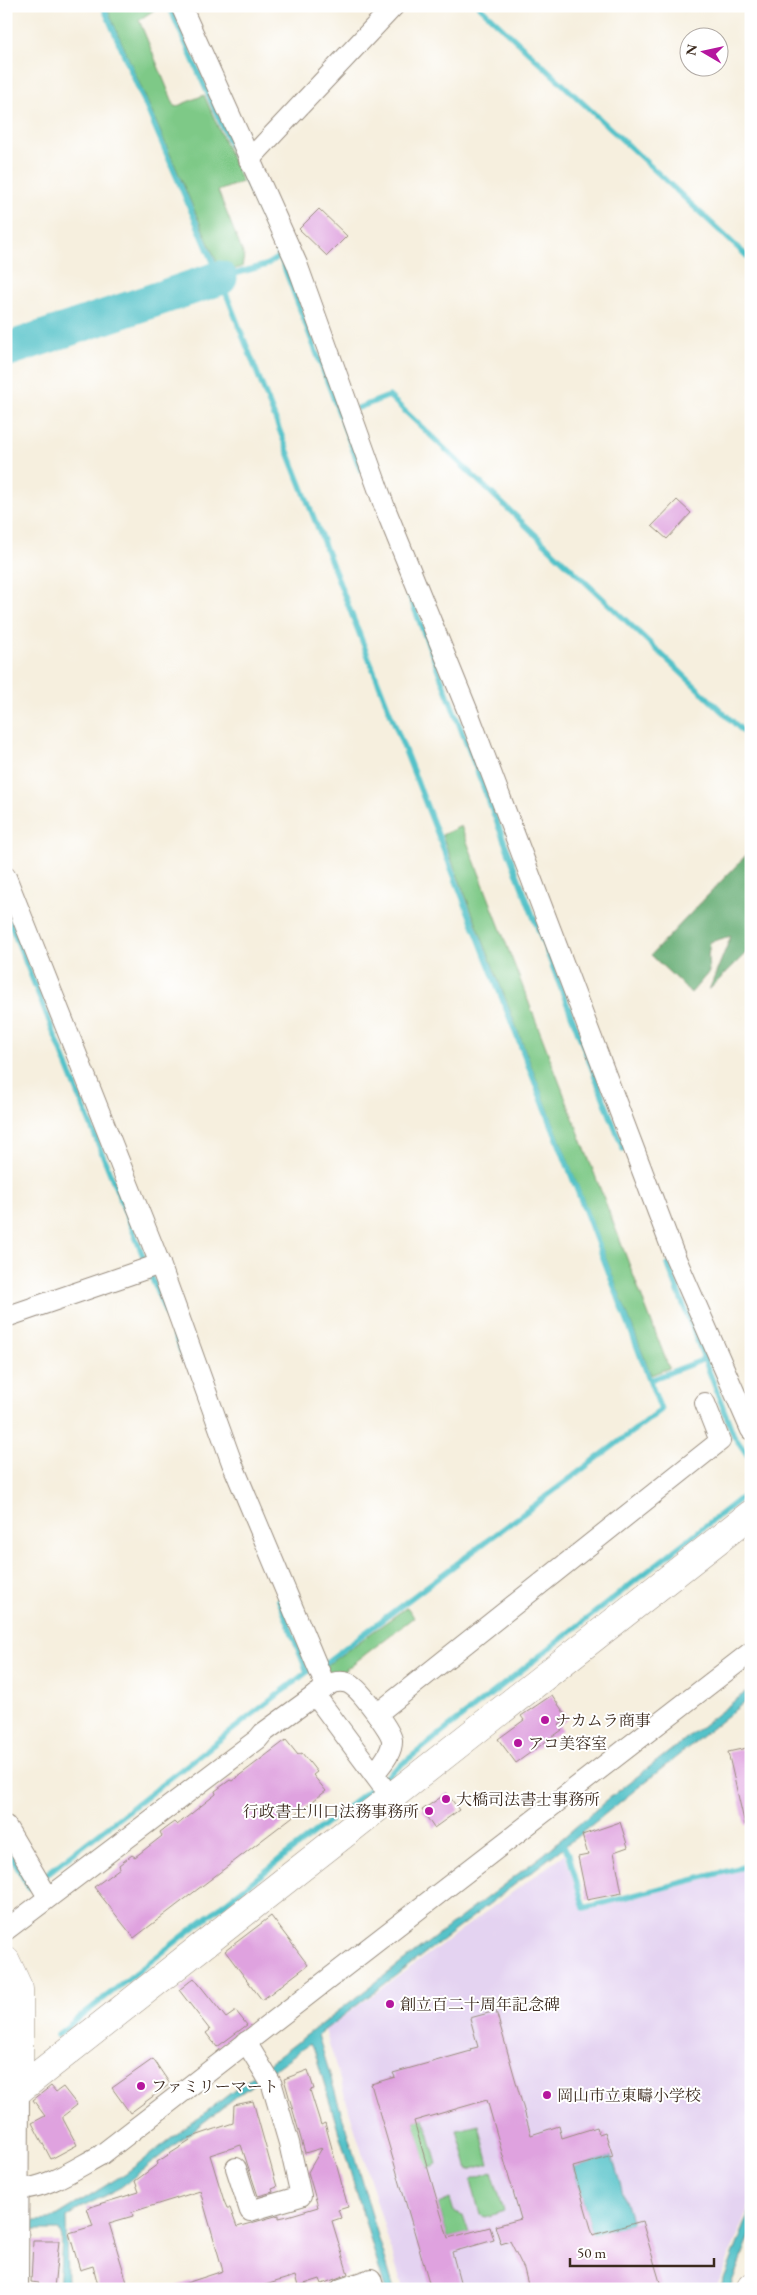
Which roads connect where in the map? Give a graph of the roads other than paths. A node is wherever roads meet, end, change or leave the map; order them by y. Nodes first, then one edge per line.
1 (181, 6) edge
2 (394, 6) edge
3 (249, 160) junction
4 (6, 877) edge
5 (152, 1267) junction
6 (6, 1317) edge
7 (705, 1403) dead end
8 (751, 1430) edge
9 (751, 1514) edge
10 (751, 1652) edge
11 (319, 1679) junction
12 (377, 1714) junction
13 (381, 1784) junction
14 (6, 1826) edge
15 (48, 1897) junction
16 (6, 1930) edge
17 (6, 1961) edge
18 (246, 2042) junction
19 (13, 2043) edge
20 (12, 2095) edge
21 (12, 2130) edge
22 (236, 2168) dead end
23 (20, 2189) junction
24 (13, 2213) edge
25 (18, 2289) edge
26 (341, 2289) edge
27 (374, 2289) edge

1 - 3 street
2 - 3 street
3 - 8 street
4 - 5 street
5 - 6 street
5 - 11 street
7 - 12 street
9 - 13 street
10 - 18 street
11 - 12 street
11 - 13 street
11 - 15 street
12 - 13 street
13 - 20 street
14 - 15 street
15 - 16 street
17 - 19 street
18 - 22 street
18 - 23 street
19 - 20 street
20 - 21 street
21 - 23 street
23 - 24 street
24 - 25 street
26 - 27 street

